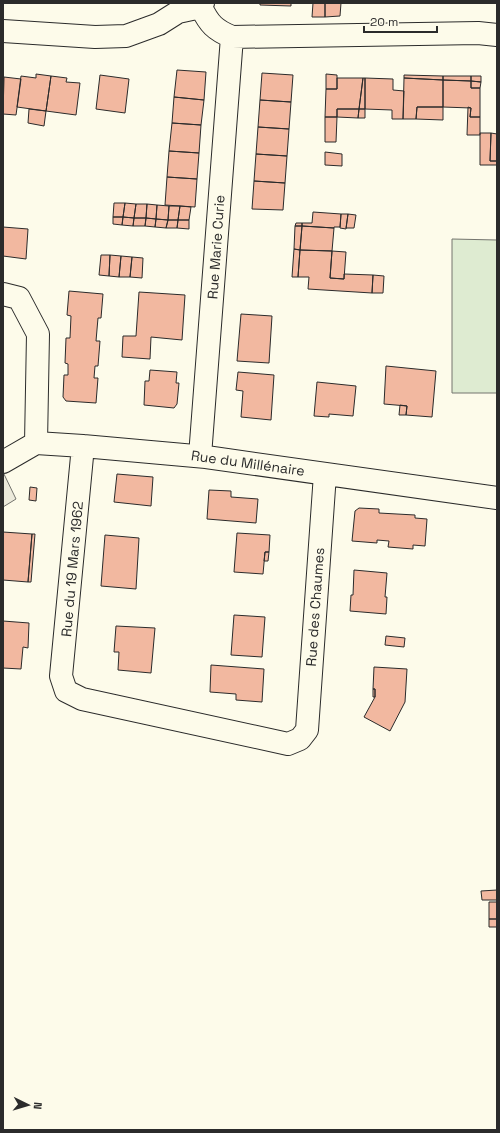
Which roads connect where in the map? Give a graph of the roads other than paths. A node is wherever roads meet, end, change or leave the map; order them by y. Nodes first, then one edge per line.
1 (202, 5) edge
2 (3, 31) edge
3 (497, 35) edge
4 (232, 37) junction
5 (3, 294) edge
6 (36, 443) junction
7 (83, 446) junction
8 (200, 456) junction
9 (3, 462) edge
10 (325, 474) junction
11 (497, 498) edge
12 (300, 739) joint

1 - 2 street
1 - 4 street
3 - 4 street
4 - 8 street, Rue Marie Curie
5 - 6 street
6 - 7 street, Rue du Millénaire
6 - 9 street
7 - 8 street, Rue du Millénaire
7 - 12 street, Rue du 19 Mars 1962
8 - 10 street, Rue du Millénaire
10 - 11 street, Rue du Millénaire
10 - 12 street, Rue des Chaumes

